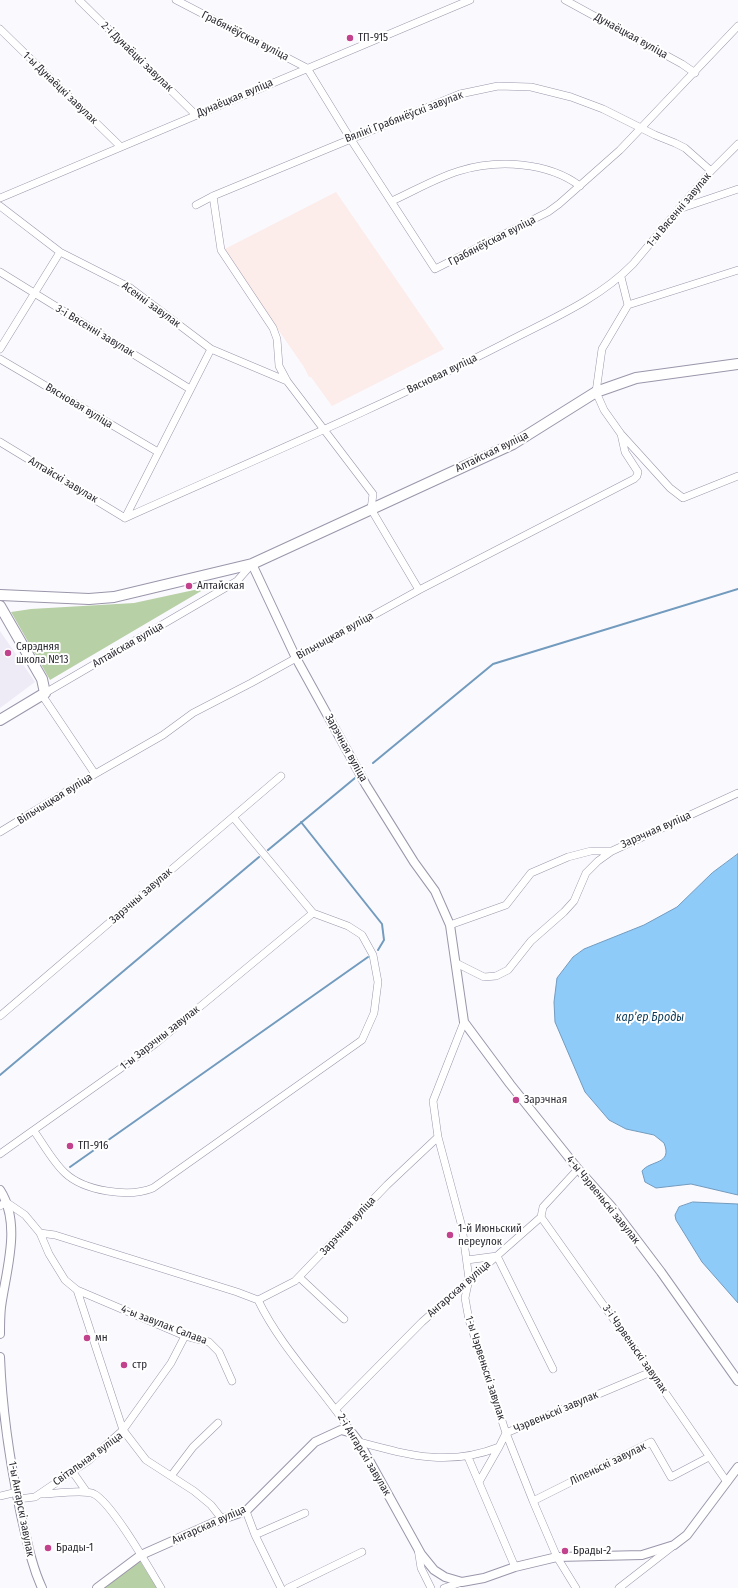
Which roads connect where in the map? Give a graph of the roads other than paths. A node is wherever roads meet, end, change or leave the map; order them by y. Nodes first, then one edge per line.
1 (79, 0) edge
2 (176, 0) edge
3 (470, 0) edge
4 (565, 0) edge
5 (738, 26) edge
6 (0, 29) edge
7 (307, 68) junction
8 (695, 73) junction
9 (196, 115) junction
10 (641, 127) junction
11 (350, 138) junction
12 (738, 144) edge
13 (120, 146) junction
14 (711, 172) junction
15 (580, 186) junction
16 (738, 189) edge
17 (213, 196) junction
18 (0, 198) edge
19 (392, 201) junction
20 (196, 205) dead end
21 (0, 206) edge
22 (679, 209) junction
23 (60, 252) junction
24 (738, 270) edge
25 (0, 272) edge
26 (621, 277) junction
27 (35, 295) junction
28 (628, 305) junction
29 (211, 349) junction
30 (0, 350) edge
31 (0, 359) edge
32 (738, 364) edge
33 (287, 381) junction
34 (190, 389) junction
35 (596, 392) junction
36 (324, 428) junction
37 (621, 434) junction
38 (0, 442) edge
39 (158, 452) junction
40 (738, 476) edge
41 (371, 509) junction
42 (125, 518) junction
43 (252, 564) junction
44 (419, 590) junction
45 (0, 595) edge
46 (0, 606) edge
47 (296, 658) junction
48 (44, 694) junction
49 (0, 720) edge
50 (95, 774) junction
51 (281, 776) dead end
52 (738, 793) edge
53 (233, 817) junction
54 (0, 832) edge
55 (612, 851) junction
56 (314, 913) junction
57 (450, 925) junction
58 (456, 963) junction
59 (0, 1016) edge
60 (464, 1022) junction
61 (34, 1131) junction
62 (438, 1137) junction
63 (0, 1154) edge
64 (578, 1169) junction
65 (0, 1190) edge
66 (3, 1204) edge
67 (541, 1217) junction
68 (40, 1233) junction
69 (497, 1256) junction
70 (467, 1260) junction
71 (299, 1277) junction
72 (469, 1279) junction
73 (77, 1290) junction
74 (258, 1300) junction
75 (344, 1319) dead end
76 (0, 1334) edge
77 (185, 1336) junction
78 (0, 1357) edge
79 (554, 1369) dead end
80 (651, 1372) junction
81 (232, 1381) dead end
82 (738, 1381) edge
83 (336, 1409) junction
84 (218, 1423) dead end
85 (123, 1430) junction
86 (506, 1432) junction
87 (352, 1433) junction
88 (359, 1442) junction
89 (499, 1447) junction
90 (468, 1457) junction
91 (709, 1457) junction
92 (738, 1467) edge
93 (72, 1471) junction
94 (171, 1476) junction
95 (479, 1482) junction
96 (727, 1482) junction
97 (86, 1491) junction
98 (40, 1494) junction
99 (17, 1495) junction
100 (0, 1496) edge
101 (533, 1501) junction
102 (246, 1511) junction
103 (305, 1513) dead end
104 (222, 1519) junction
105 (255, 1535) junction
106 (674, 1545) junction
107 (418, 1549) junction
108 (362, 1552) dead end
109 (141, 1555) junction
110 (557, 1557) junction
111 (515, 1567) junction
112 (462, 1582) junction
113 (278, 1587) edge
114 (42, 1588) edge
115 (97, 1588) edge
116 (161, 1588) edge
117 (288, 1588) edge
118 (431, 1588) edge
119 (444, 1588) edge
120 (576, 1588) edge
121 (619, 1588) edge

1 - 9 street, 2-і Дунаёцкі завулак
2 - 7 street, Грабянёўская вуліца
3 - 7 street, Дунаёцкая вуліца
4 - 8 street, Дунаёцкая вуліца
5 - 8 street, Грабянёўская вуліца
6 - 13 street, 1-ы Дунаёцкі завулак
7 - 9 street, Дунаёцкая вуліца
7 - 11 street, Грабянёўская вуліца
8 - 10 street, Грабянёўская вуліца
9 - 13 street, Дунаёцкая вуліца
10 - 11 street, Вялікі Грабянёўскі завулак
10 - 14 street, Вялікі Грабянёўскі завулак
10 - 15 street, Грабянёўская вуліца
11 - 17 street, Вялікі Грабянёўскі завулак
11 - 19 street, Грабянёўская вуліца
12 - 14 street, 1-ы Вясенні завулак
13 - 18 street, Дунаёцкая вуліца
14 - 22 street, 1-ы Вясенні завулак
15 - 19 street
15 - 19 street, Грабянёўская вуліца
16 - 22 street
17 - 20 street, Вялікі Грабянёўскі завулак
17 - 33 street
21 - 23 street, Асенні завулак
22 - 26 street, 1-ы Вясенні завулак
23 - 27 street
23 - 29 street, Асенні завулак
24 - 28 street
25 - 27 street, 3-і Вясенні завулак
26 - 28 street
26 - 36 street, Вясновая вуліца
27 - 30 street
27 - 34 street, 3-і Вясенні завулак
28 - 35 street
29 - 33 street, Асенні завулак
29 - 34 street
31 - 39 street, Вясновая вуліца
32 - 35 main road, Алтайская вуліца
33 - 36 street
34 - 39 street
35 - 37 street
35 - 41 main road, Алтайская вуліца
36 - 41 street
36 - 42 street, Вясновая вуліца
37 - 40 street
37 - 44 street, Вільчыцкая вуліца
38 - 42 street, Алтайскі завулак
39 - 42 street
41 - 43 main road, Алтайская вуліца
41 - 44 street
43 - 45 main road, Алтайская вуліца
43 - 47 street, Зарэчная вуліца
43 - 48 street, Алтайская вуліца
44 - 47 street, Вільчыцкая вуліца
46 - 48 main road
47 - 50 street, Вільчыцкая вуліца
47 - 57 street, Зарэчная вуліца
48 - 49 main road, Алтайская вуліца
48 - 50 street
50 - 54 street, Вільчыцкая вуліца
51 - 53 street, Зарэчны завулак
52 - 55 street, Зарэчная вуліца
53 - 56 street
53 - 59 street, Зарэчны завулак
55 - 57 street, Зарэчная вуліца
55 - 58 street
56 - 61 street, 1-ы Зарэчны завулак
56 - 61 street
57 - 58 street, Зарэчная вуліца
58 - 60 street, Зарэчная вуліца
60 - 62 street, Зарэчная вуліца
60 - 64 street, 4-ы Чэрвеньскі завулак
61 - 63 street, 1-ы Зарэчны завулак
62 - 70 street, 1-ы Чэрвеньскі завулак
62 - 71 street, Зарэчная вуліца
64 - 67 street, Ангарская вуліца
64 - 82 street, 4-ы Чэрвеньскі завулак
65 - 66 street
66 - 68 street
66 - 76 street
67 - 69 street, Ангарская вуліца
67 - 80 street, 3-і Чэрвеньскі завулак
68 - 73 street
68 - 74 street
69 - 70 street
69 - 72 street, Ангарская вуліца
69 - 79 street
70 - 72 street, 1-ы Чэрвеньскі завулак
71 - 74 street, Зарэчная вуліца
71 - 75 street
72 - 83 street, Ангарская вуліца
72 - 86 street, 1-ы Чэрвеньскі завулак
73 - 77 street, 4-ы завулак Салава
73 - 85 street
74 - 83 street, 2-і Ангарскі завулак
77 - 81 street, 4-ы завулак Салава
77 - 85 street
78 - 99 street, 1-ы Ангарскі завулак
80 - 86 street, Чэрвеньскі завулак
80 - 91 street, 3-і Чэрвеньскі завулак
83 - 87 street, 2-і Ангарскі завулак
84 - 94 street
85 - 93 street, Світальная вуліца
85 - 94 street, Світальная вуліца
86 - 89 street, Чэрвеньскі завулак
86 - 101 street, 1-ы Чэрвеньскі завулак
87 - 88 street, 2-і Ангарскі завулак
87 - 102 street, Ангарская вуліца
88 - 90 street
88 - 107 street, 2-і Ангарскі завулак
89 - 90 street
89 - 95 street, Чэрвеньскі завулак
90 - 95 street
91 - 96 street, 3-і Чэрвеньскі завулак
91 - 101 street, Ліпеньскі завулак
92 - 96 street
93 - 97 street
93 - 98 street, Світальная вуліца
94 - 104 street, Світальная вуліца
95 - 111 street
96 - 106 street
97 - 98 street
97 - 109 street
98 - 99 street, Світальная вуліца
99 - 100 street, Світальная вуліца
99 - 114 street, 1-ы Ангарскі завулак
101 - 110 street, 1-ы Чэрвеньскі завулак
102 - 104 street, Ангарская вуліца
102 - 105 street
103 - 105 street
104 - 109 street, Ангарская вуліца
105 - 113 street
106 - 110 street
106 - 121 street
107 - 112 street, 2-і Ангарскі завулак
107 - 118 street
108 - 117 street
109 - 115 street, Ангарская вуліца
109 - 116 street
110 - 111 street
110 - 120 street, 1-ы Чэрвеньскі завулак
111 - 112 street
112 - 119 street

